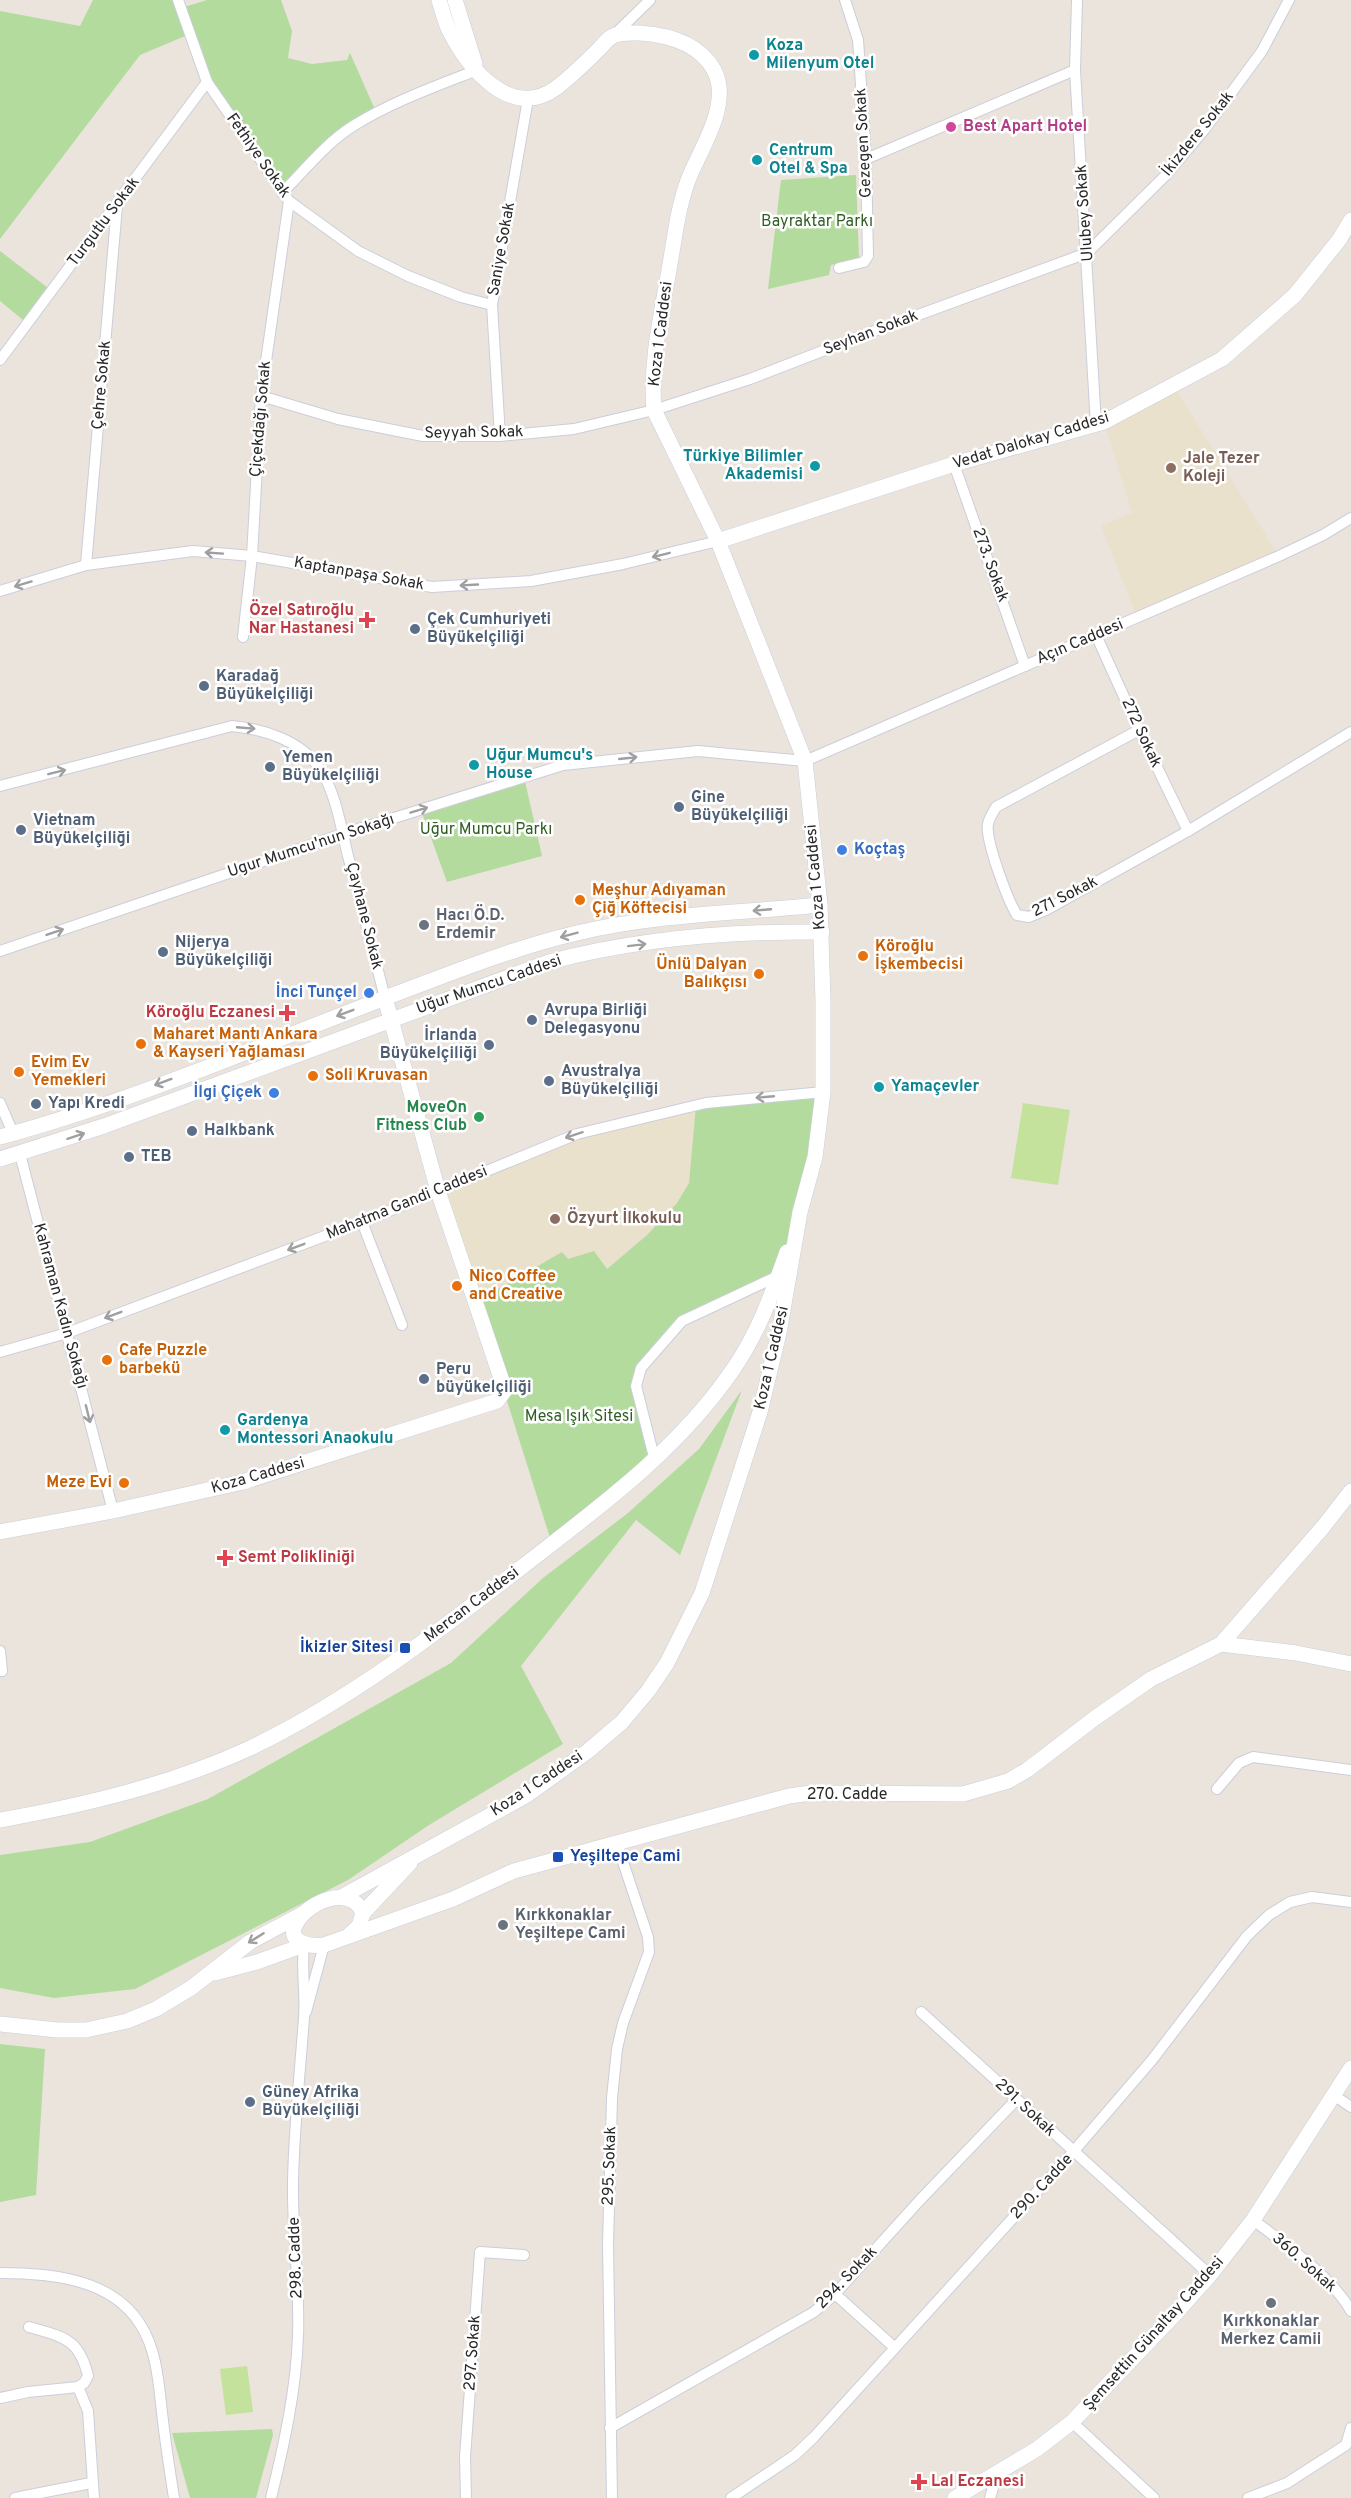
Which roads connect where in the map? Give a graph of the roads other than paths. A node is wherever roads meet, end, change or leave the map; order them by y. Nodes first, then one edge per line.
1 (178, 0) edge
2 (439, 0) edge
3 (455, 0) edge
4 (650, 0) edge
5 (845, 0) edge
6 (1077, 0) edge
7 (1289, 0) edge
8 (614, 35) junction
9 (477, 70) junction
10 (1075, 70) junction
11 (207, 82) junction
12 (528, 99) junction
13 (866, 159) junction
14 (286, 197) junction
15 (117, 206) junction
16 (1351, 220) edge
17 (1087, 252) junction
18 (839, 268) dead end
19 (492, 305) junction
20 (0, 360) edge
21 (261, 396) junction
22 (654, 410) junction
23 (1096, 425) junction
24 (500, 435) junction
25 (954, 464) junction
26 (1351, 518) edge
27 (718, 541) junction
28 (252, 556) junction
29 (86, 565) junction
30 (0, 591) edge
31 (1096, 635) junction
32 (243, 637) dead end
33 (1025, 666) junction
34 (1139, 730) junction
35 (1351, 732) edge
36 (806, 761) junction
37 (0, 786) edge
38 (1188, 831) junction
39 (343, 834) junction
40 (820, 905) junction
41 (822, 932) junction
42 (0, 951) edge
43 (385, 998) junction
44 (391, 1020) junction
45 (823, 1092) junction
46 (0, 1103) edge
47 (6, 1135) edge
48 (20, 1154) junction
49 (0, 1160) edge
50 (438, 1191) junction
51 (800, 1212) junction
52 (362, 1222) junction
53 (778, 1276) junction
54 (402, 1325) dead end
55 (67, 1333) junction
56 (0, 1352) edge
57 (505, 1390) joint
58 (655, 1461) junction
59 (1351, 1491) edge
60 (113, 1511) junction
61 (0, 1532) edge
62 (1221, 1644) junction
63 (0, 1651) edge
64 (1351, 1664) edge
65 (0, 1671) edge
66 (1351, 1770) edge
67 (1217, 1789) dead end
68 (0, 1820) edge
69 (617, 1844) junction
70 (414, 1858) junction
71 (343, 1896) junction
72 (379, 1896) junction
73 (1351, 1902) edge
74 (307, 1912) junction
75 (363, 1913) junction
76 (413, 1913) junction
77 (349, 1935) junction
78 (304, 1945) junction
79 (324, 1945) junction
80 (212, 1974) junction
81 (921, 2012) dead end
82 (304, 2015) junction
83 (0, 2024) edge
84 (1351, 2068) edge
85 (1335, 2096) junction
86 (1016, 2100) junction
87 (1351, 2107) edge
88 (1073, 2152) junction
89 (1253, 2220) junction
90 (524, 2255) dead end
91 (0, 2273) edge
92 (1210, 2275) junction
93 (835, 2294) junction
94 (1350, 2306) edge
95 (29, 2327) dead end
96 (894, 2347) junction
97 (78, 2387) junction
98 (0, 2398) edge
99 (1072, 2422) junction
100 (610, 2428) junction
101 (1351, 2428) edge
102 (1349, 2448) edge
103 (997, 2475) junction
104 (91, 2483) junction
105 (15, 2498) edge
106 (94, 2498) edge
107 (174, 2498) edge
108 (271, 2498) edge
109 (466, 2498) edge
110 (612, 2498) edge
111 (731, 2498) edge
112 (955, 2498) edge
113 (990, 2498) edge
114 (1154, 2498) edge
115 (1248, 2498) edge

1 - 11 street, Fethiye Sokak
2 - 9 main road
3 - 9 main road
4 - 8 street
5 - 13 street, Gezegen Sokak
6 - 10 street, Ulubey Sokak
7 - 17 street, İkizdere Sokak
8 - 12 main road
8 - 22 main road, Koza 1 Caddesi
9 - 12 main road
9 - 14 street
10 - 13 street
10 - 17 street, Ulubey Sokak
11 - 14 street, Fethiye Sokak
11 - 15 street, Turgutlu Sokak
12 - 19 street, Saniye Sokak
13 - 18 street, Gezegen Sokak
14 - 19 street, Fethiye Sokak
14 - 21 street, Çiçekdağı Sokak
15 - 20 street, Turgutlu Sokak
15 - 29 street, Çehre Sokak
16 - 23 main road, Vedat Dalokay Caddesi
17 - 22 street, Seyhan Sokak
17 - 23 street, Ulubey Sokak
19 - 24 street, Saniye Sokak
21 - 24 street, Seyyah Sokak
21 - 28 street, Çiçekdağı Sokak
22 - 24 street, Seyyah Sokak
22 - 27 main road, Koza 1 Caddesi
23 - 25 main road, Vedat Dalokay Caddesi
25 - 27 main road, Vedat Dalokay Caddesi
25 - 33 street, 273. Sokak
26 - 31 street, Açın Caddesi
27 -> 28 street, Kaptanpaşa Sokak
27 - 36 main road, Koza 1 Caddesi
28 -> 29 street, Kaptanpaşa Sokak
28 - 32 street, Çiçekdağı Sokak
29 -> 30 street, Kaptanpaşa Sokak
31 - 33 street, Açın Caddesi
31 - 34 street, 272 Sokak
33 - 36 street, Açın Caddesi
34 - 38 street, 272 Sokak
34 - 38 street, 271 Sokak
35 - 38 street, 271 Sokak
39 -> 36 street, Ugur Mumcu'nun Sokağı
36 - 40 main road, Koza 1 Caddesi
37 -> 39 street, Çayhane Sokak
42 -> 39 street, Ugur Mumcu'nun Sokağı
39 - 43 street, Çayhane Sokak
40 - 41 main road, Koza 1 Caddesi
40 -> 43 main road, Uğur Mumcu Caddesi
44 -> 41 main road, Uğur Mumcu Caddesi
41 - 45 main road, Koza 1 Caddesi
43 - 44 main road, Çayhane Sokak
43 -> 47 main road, Uğur Mumcu Caddesi
48 -> 44 main road, Uğur Mumcu Caddesi
44 - 50 main road, Çayhane Sokak
45 -> 50 street, Mahatma Gandi Caddesi
45 - 51 main road, Koza 1 Caddesi
46 - 47 street, Kahraman Kadın Sokağı
47 - 48 main road, Kahraman Kadın Sokağı
48 - 49 main road, Uğur Mumcu Caddesi
48 - 55 street, Kahraman Kadın Sokağı
50 - 52 street, Mahatma Gandi Caddesi
50 - 57 main road, Çayhane Sokak
51 - 53 main road, Mercan Caddesi
51 - 70 main road, Koza 1 Caddesi
52 - 54 street
52 -> 55 street, Mahatma Gandi Caddesi
53 - 58 main road, Mercan Caddesi
53 - 58 street
55 - 56 street, Mahatma Gandi Caddesi
55 -> 60 street, Kahraman Kadın Sokağı
57 - 60 main road, Koza Caddesi
58 - 68 main road, Mercan Caddesi
59 - 62 main road
60 - 61 main road, Koza Caddesi
62 - 64 main road
62 - 69 main road, 270. Cadde
63 - 65 street
66 - 67 street
69 - 76 main road, 270. Cadde
69 - 100 street, 295. Sokak
70 - 71 main road, Koza 1 Caddesi
70 - 72 main road
71 - 74 main road, 270. Cadde
71 - 75 main road
72 - 75 main road
72 - 76 main road, 270. Cadde
73 - 88 street, 290. Cadde
74 - 78 main road
74 -> 80 main road, 270. Cadde
75 - 77 main road
76 - 77 main road, 270. Cadde
77 - 79 main road, 270. Cadde
78 - 79 main road, 270. Cadde
78 - 80 main road, 270. Cadde
78 - 82 street
79 - 82 street
80 - 83 main road, 270. Cadde
81 - 86 street, 291. Sokak
82 - 108 street, 298. Cadde
84 - 85 main road, Şemsettin Günaltay Caddesi
85 - 87 street
85 - 89 main road, Şemsettin Günaltay Caddesi
86 - 88 street, 291. Sokak
86 - 93 street, 294. Sokak
88 - 92 street, 291. Sokak
88 - 96 street, 290. Cadde
89 - 92 main road, Şemsettin Günaltay Caddesi
89 - 94 street, 360. Sokak
90 - 109 street, 297. Sokak
91 - 107 street
92 - 99 main road, Şemsettin Günaltay Caddesi
93 - 96 street
93 - 100 street, 294. Sokak
95 - 97 street
96 - 111 street, 290. Cadde
97 - 98 street
97 - 104 street
99 - 103 main road, Şemsettin Günaltay Caddesi
99 - 114 street
100 - 110 street, 295. Sokak
101 - 102 street
102 - 115 street
103 - 112 main road, Şemsettin Günaltay Caddesi
103 - 113 street
104 - 105 street
104 - 106 street

